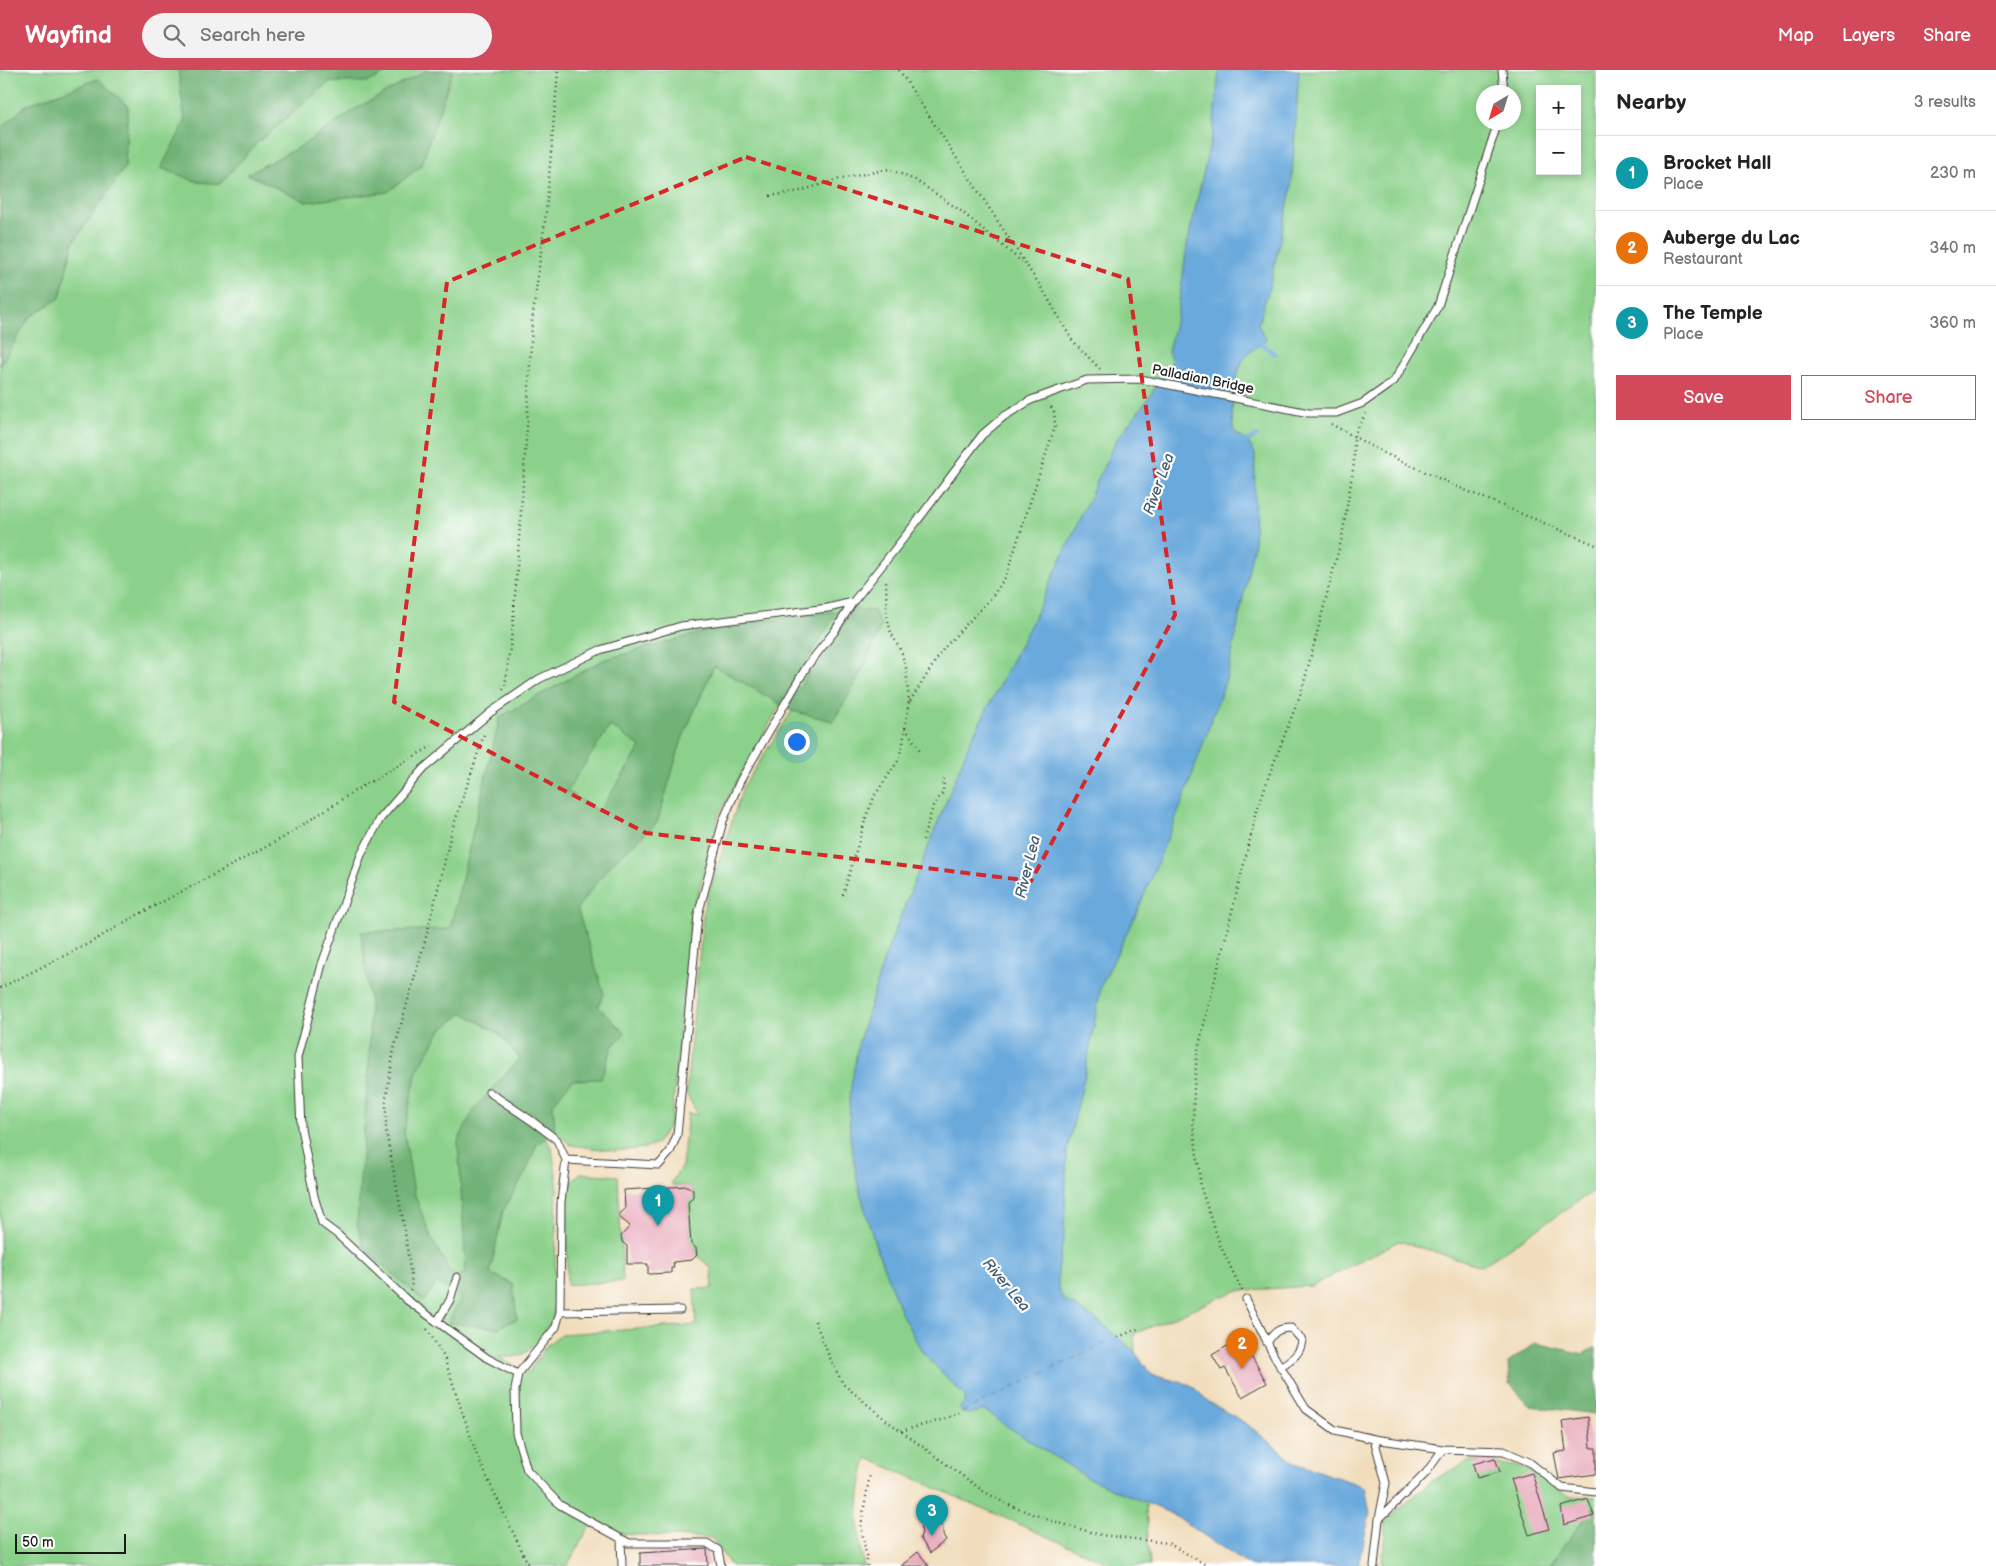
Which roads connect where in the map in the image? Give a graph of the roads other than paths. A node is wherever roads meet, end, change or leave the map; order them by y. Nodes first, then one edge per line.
1 (1502, 70) edge
2 (1503, 85) edge
3 (1495, 130) edge
4 (853, 602) junction
5 (489, 1092) dead end
6 (566, 1160) junction
7 (457, 1277) dead end
8 (1246, 1299) road end
9 (680, 1310) dead end
10 (560, 1312) junction
11 (437, 1322) junction
12 (1267, 1342) junction
13 (1280, 1367) junction
14 (518, 1374) junction
15 (1374, 1439) junction
16 (1443, 1449) junction
17 (1596, 1492) edge
18 (1379, 1519) junction
19 (621, 1539) junction
20 (622, 1566) edge
21 (721, 1566) edge
22 (1374, 1566) edge

1 - 2 lane
3 - 4 lane, Palladian Bridge
4 - 6 lane, Palladian Bridge
4 - 11 lane
5 - 6 lane
6 - 10 lane
7 - 11 lane
8 - 12 lane
9 - 10 lane
10 - 14 lane
11 - 14 lane
12 - 13 lane
12 - 13 lane
13 - 15 lane
14 - 19 lane
15 - 16 lane
15 - 18 lane
16 - 17 lane
16 - 18 lane
18 - 22 lane
19 - 20 lane
19 - 21 lane

